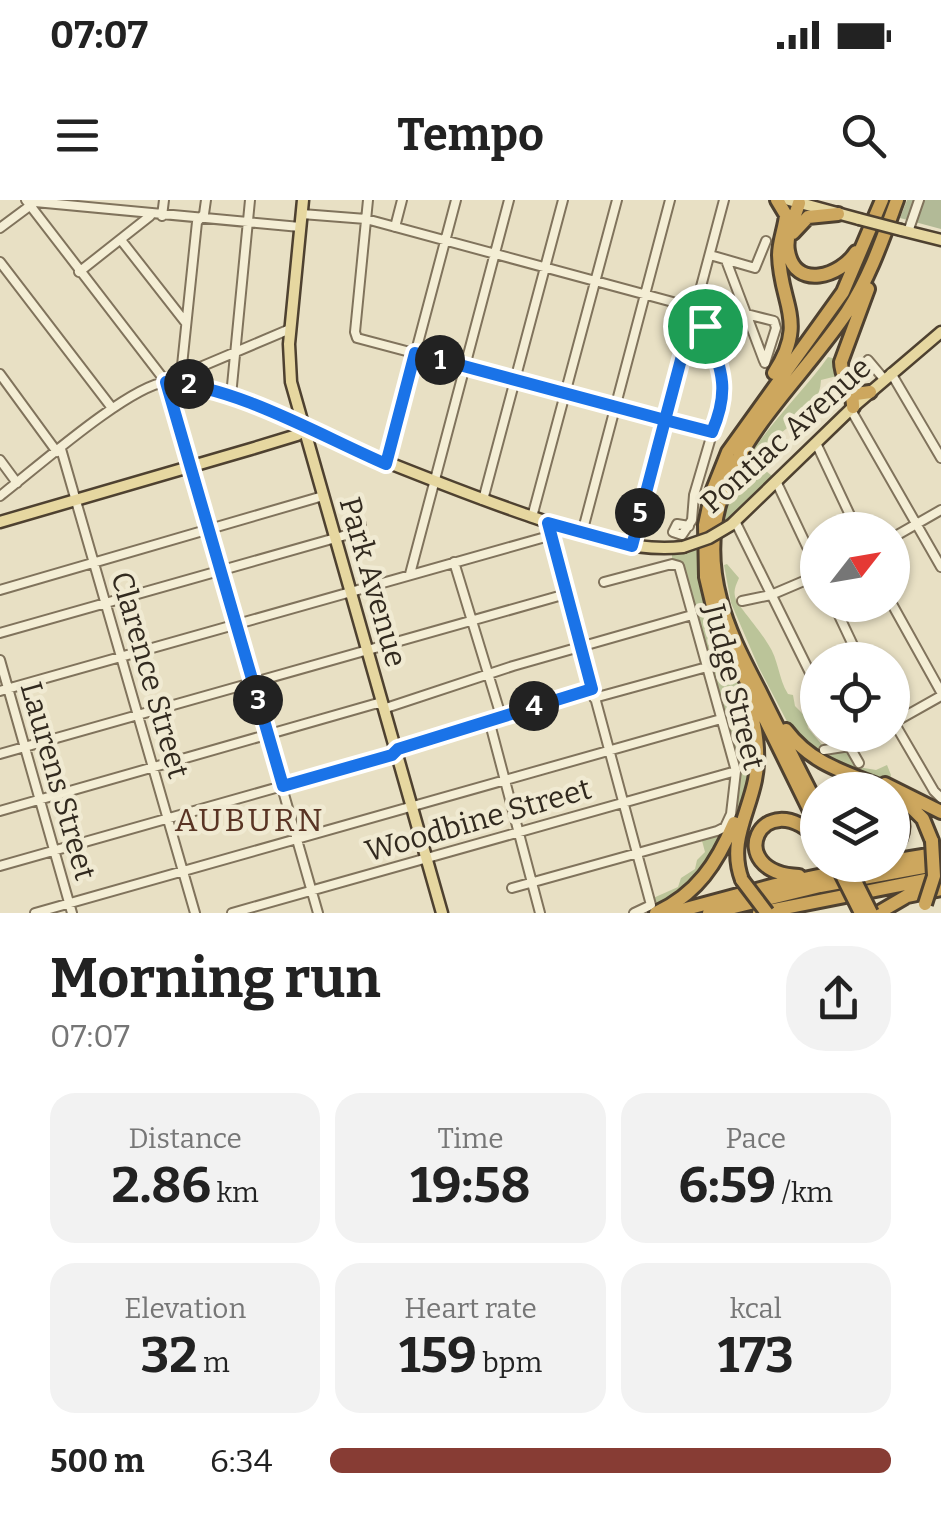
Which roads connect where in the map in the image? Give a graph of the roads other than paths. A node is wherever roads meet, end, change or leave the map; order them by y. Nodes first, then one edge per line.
1 (118, 200) edge
2 (164, 200) edge
3 (206, 200) edge
4 (250, 200) edge
5 (303, 200) edge
6 (368, 200) edge
7 (402, 200) edge
8 (456, 200) edge
9 (510, 200) edge
10 (563, 200) edge
11 (616, 200) edge
12 (670, 200) edge
13 (724, 200) edge
14 (777, 200) edge
15 (897, 200) edge
16 (919, 200) edge
17 (29, 202) edge
18 (801, 202) edge
19 (75, 203) edge
20 (881, 203) edge
21 (117, 211) junction
22 (302, 214) junction
23 (838, 214) junction
24 (157, 215) junction
25 (200, 218) junction
26 (366, 220) junction
27 (248, 222) junction
28 (786, 222) junction
29 (300, 227) junction
30 (395, 227) junction
31 (0, 228) edge
32 (905, 231) junction
33 (882, 239) junction
34 (121, 240) junction
35 (445, 240) junction
36 (941, 240) edge
37 (766, 241) dead end
38 (495, 254) junction
39 (789, 254) junction
40 (710, 255) junction
41 (0, 262) edge
42 (727, 263) junction
43 (545, 267) junction
44 (79, 272) junction
45 (595, 280) junction
46 (645, 294) junction
47 (694, 312) junction
48 (746, 314) junction
49 (186, 323) junction
50 (290, 329) junction
51 (941, 332) edge
52 (234, 352) junction
53 (415, 353) junction
54 (868, 360) dead end
55 (465, 366) junction
56 (0, 374) edge
57 (180, 375) junction
58 (888, 376) junction
59 (515, 380) junction
60 (166, 382) junction
61 (846, 384) junction
62 (870, 392) junction
63 (565, 393) junction
64 (231, 396) junction
65 (615, 406) junction
66 (112, 408) junction
67 (852, 408) junction
68 (665, 420) junction
69 (306, 429) junction
70 (712, 432) junction
71 (816, 443) junction
72 (59, 451) junction
73 (728, 452) junction
74 (941, 458) edge
75 (0, 460) edge
76 (386, 464) junction
77 (190, 467) junction
78 (776, 481) junction
79 (17, 483) junction
80 (434, 483) junction
81 (0, 496) edge
82 (322, 496) junction
83 (77, 500) junction
84 (483, 500) junction
85 (941, 510) edge
86 (849, 512) edge
87 (532, 517) junction
88 (0, 522) edge
89 (548, 523) junction
90 (733, 523) junction
91 (362, 524) dead end
92 (916, 524) junction
93 (689, 526) dead end
94 (910, 528) edge
95 (208, 529) junction
96 (582, 533) junction
97 (800, 533) edge
98 (549, 536) junction
99 (335, 538) junction
100 (632, 546) junction
101 (454, 562) junction
102 (94, 563) junction
103 (941, 566) edge
104 (221, 571) junction
105 (410, 574) junction
106 (800, 581) edge
107 (604, 582) dead end
108 (0, 590) edge
109 (350, 590) junction
110 (566, 594) junction
111 (771, 595) junction
112 (742, 600) dead end
113 (106, 602) junction
114 (692, 614) junction
115 (472, 621) junction
116 (902, 622) edge
117 (237, 624) junction
118 (0, 633) edge
119 (726, 643) junction
120 (581, 646) junction
121 (367, 648) junction
122 (800, 652) edge
123 (123, 656) junction
124 (0, 660) edge
125 (746, 664) junction
126 (707, 667) junction
127 (488, 675) junction
128 (253, 683) junction
129 (4, 690) edge
130 (593, 693) junction
131 (941, 694) edge
132 (382, 706) junction
133 (910, 712) edge
134 (140, 715) junction
135 (502, 716) junction
136 (722, 719) junction
137 (488, 720) junction
138 (268, 734) junction
139 (756, 744) junction
140 (24, 747) junction
141 (610, 749) junction
142 (910, 749) edge
143 (396, 752) junction
144 (853, 752) edge
145 (0, 754) edge
146 (859, 763) dead end
147 (154, 768) junction
148 (836, 770) junction
149 (736, 771) junction
150 (801, 772) edge
151 (841, 772) edge
152 (504, 780) junction
153 (283, 786) junction
154 (800, 791) edge
155 (940, 797) edge
156 (40, 799) junction
157 (622, 803) junction
158 (411, 806) junction
159 (910, 807) edge
160 (0, 811) edge
161 (941, 812) edge
162 (168, 819) junction
163 (800, 825) edge
164 (518, 832) junction
165 (298, 838) junction
166 (936, 847) edge
167 (54, 850) junction
168 (637, 854) junction
169 (910, 855) edge
170 (426, 858) junction
171 (941, 864) edge
172 (0, 866) edge
173 (183, 870) junction
174 (800, 876) edge
175 (941, 877) edge
176 (800, 880) edge
177 (848, 882) edge
178 (852, 882) edge
179 (532, 883) junction
180 (512, 888) dead end
181 (941, 889) edge
182 (312, 890) junction
183 (69, 903) junction
184 (922, 908) edge
185 (652, 911) edge
186 (438, 912) edge
187 (34, 913) edge
188 (72, 913) edge
189 (195, 913) edge
190 (232, 913) edge
191 (318, 913) edge
192 (540, 913) edge
193 (634, 913) edge
194 (671, 913) edge
195 (709, 913) edge
196 (759, 913) edge
197 (767, 913) edge
198 (861, 913) edge
199 (874, 913) edge

1 - 21 street
2 - 24 street
3 - 25 street
4 - 27 street
5 - 22 main road, Park Avenue
6 - 26 street
7 - 30 street
8 - 35 street
9 - 38 street
10 - 43 street
11 - 45 street
12 - 46 street
13 - 40 street
14 - 28 highway
15 - 33 highway
16 - 32 street
17 - 19 street
17 - 31 street
17 - 44 street
18 - 23 main road
18 - 28 highway
18 - 39 highway
19 - 21 street
20 - 39 highway
20 - 73 highway
21 - 24 street
22 - 26 street
22 - 29 main road, Park Avenue
23 - 32 main road, bridge
23 - 39 highway
24 - 25 street
24 - 34 street
25 - 27 street
25 - 49 street
26 - 30 street
26 - 53 street
27 - 29 street
27 - 52 street
28 - 73 highway
29 - 50 main road, Park Avenue
30 - 35 street
32 - 36 main road
33 - 61 highway
33 - 125 highway
34 - 44 street
34 - 49 street
35 - 38 street
35 - 53 street
37 - 42 street
38 - 43 street
38 - 55 street
40 - 42 street
40 - 47 street
41 - 66 street
42 - 48 street
43 - 45 street
43 - 59 street
44 - 60 street
45 - 46 street
45 - 63 street
46 - 47 street
46 - 65 street
47 - 48 street
47 - 68 street
47 - 70 street
48 - 48 street
49 - 57 street
50 - 52 street
50 - 69 main road, Park Avenue
51 - 58 main road, Pontiac Avenue
52 - 57 street
52 - 64 street
53 - 55 street
53 - 76 street
54 - 58 street
55 - 59 street
55 - 80 street
56 - 72 street, Clarence Street
57 - 60 street
58 - 62 main road, Pontiac Avenue
58 - 74 street
59 - 63 street
59 - 84 street
60 - 64 street, Pontiac Avenue
60 - 66 street
60 - 77 street
61 - 62 highway
61 - 67 highway
62 - 67 main road, Pontiac Avenue
63 - 65 street
63 - 87 street
64 - 69 street, Pontiac Avenue
65 - 68 street
65 - 96 street
66 - 72 street
67 - 71 main road, Pontiac Avenue
67 - 92 street
68 - 70 street
68 - 100 street
69 - 76 main road, Pontiac Avenue
69 - 77 main road
69 - 82 main road, Park Avenue
70 - 93 street
71 - 78 main road, Pontiac Avenue
71 - 86 street
72 - 79 street
72 - 83 street, Clarence Street
73 - 119 highway
75 - 79 street
76 - 80 main road, Pontiac Avenue
77 - 83 main road
77 - 95 street
78 - 90 main road, Pontiac Avenue
78 - 97 street
79 - 81 street
80 - 84 main road, Pontiac Avenue
80 - 105 street
82 - 95 street
82 - 99 main road, Park Avenue
83 - 88 main road
83 - 102 street, Clarence Street
84 - 87 main road, Pontiac Avenue
85 - 92 street
87 - 89 main road, Pontiac Avenue
89 - 96 main road, Pontiac Avenue
89 - 98 street
90 - 100 main road, Pontiac Avenue, bridge
90 - 111 street
91 - 99 street
92 - 94 street
92 - 103 street
95 - 102 street
95 - 104 street
96 - 100 main road, Pontiac Avenue
98 - 101 street
98 - 110 street
99 - 104 street
99 - 109 main road, Park Avenue
101 - 105 street
101 - 115 street
102 - 108 street
102 - 113 street, Clarence Street
104 - 113 street
104 - 117 street
105 - 109 street
106 - 111 street
107 - 114 street, Judge Street
109 - 117 street
109 - 121 main road, Park Avenue
110 - 115 street
110 - 120 street
111 - 112 street
111 - 122 street
113 - 118 street
113 - 123 street, Clarence Street
114 - 120 street
114 - 126 street, Judge Street
115 - 121 street
115 - 127 street
116 - 131 street
117 - 123 street
117 - 128 street
119 - 139 highway
119 - 154 highway
120 - 127 street
120 - 130 street
121 - 128 street
121 - 132 main road, Park Avenue
123 - 129 street
123 - 134 street, Clarence Street
124 - 129 street, Laurens Street
125 - 148 highway
125 - 150 highway
126 - 130 street
126 - 136 street, Judge Street
127 - 132 street
127 - 135 street
128 - 134 street
128 - 138 street
129 - 140 street, Laurens Street
130 - 135 street
130 - 141 street
131 - 133 street
132 - 138 street
132 - 143 main road, Park Avenue
134 - 140 street
134 - 147 street, Clarence Street
135 - 137 street
136 - 141 street
136 - 149 street, Judge Street
137 - 143 street
137 - 152 street
138 - 147 street
138 - 153 street
139 - 185 highway
139 - 197 highway, bridge
140 - 145 street
140 - 156 street, Laurens Street
141 - 152 street
141 - 157 street
142 - 155 street
143 - 153 street
143 - 158 main road, Park Avenue
144 - 146 street
147 - 156 street
147 - 162 street, Clarence Street
148 - 151 highway
148 - 161 highway
149 - 157 street, Woodbine Street
149 - 168 street, Judge Street
152 - 158 street
152 - 164 street
153 - 162 street
153 - 165 street
156 - 160 street
156 - 167 street, Laurens Street
157 - 164 street, Woodbine Street
157 - 168 street
158 - 165 street
158 - 170 main road, Park Avenue
159 - 166 highway
162 - 167 street
162 - 173 street, Clarence Street
163 - 174 highway
164 - 170 street, Woodbine Street
164 - 179 street
165 - 173 street
165 - 182 street
166 - 169 highway
166 - 184 highway, bridge
167 - 172 street
167 - 183 street, Laurens Street
168 - 179 street
168 - 185 street
170 - 182 street, Woodbine Street
170 - 186 main road, Park Avenue
171 - 195 highway
173 - 183 street
173 - 189 street, Clarence Street
175 - 196 highway
176 - 194 highway
177 - 198 highway, bridge
178 - 199 highway, bridge
179 - 180 street
179 - 192 street
181 - 199 highway
182 - 190 street, Woodbine Street
182 - 191 street
183 - 187 street
183 - 188 street, Laurens Street
185 - 193 street

